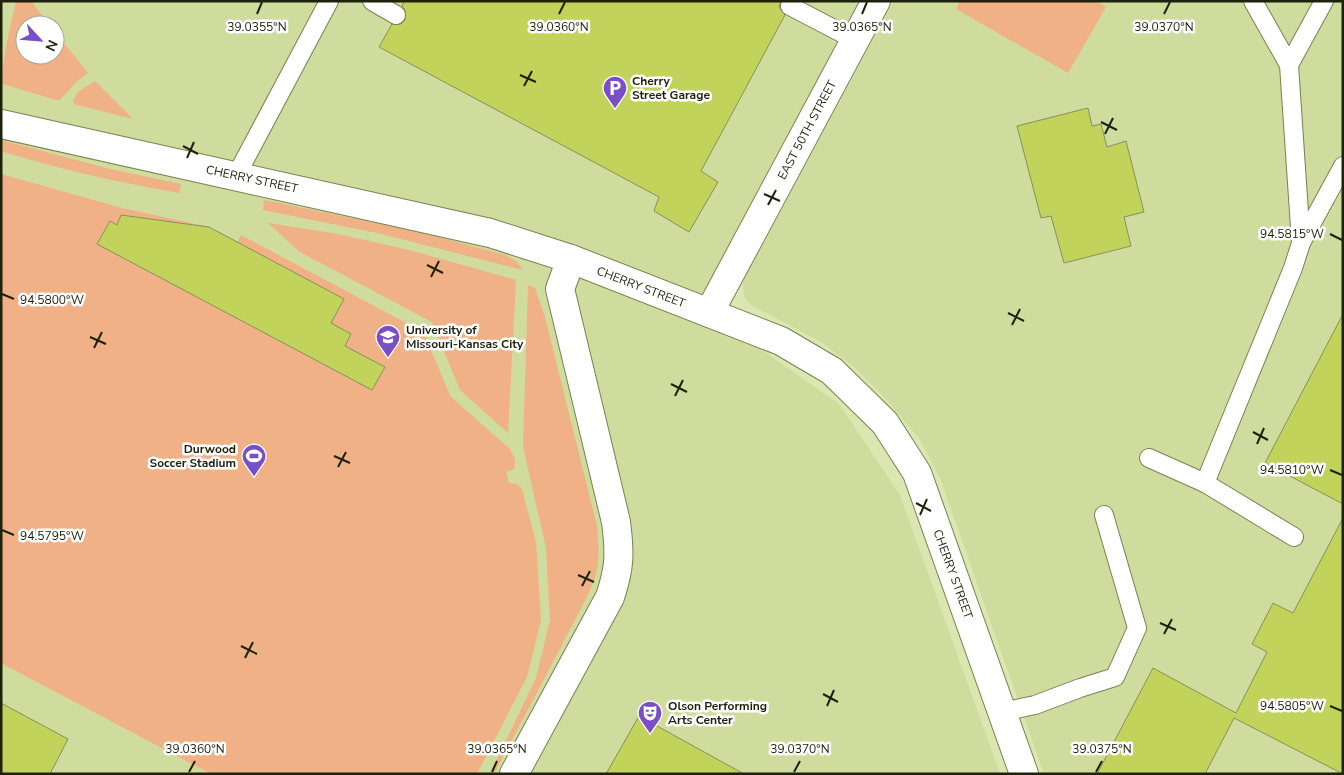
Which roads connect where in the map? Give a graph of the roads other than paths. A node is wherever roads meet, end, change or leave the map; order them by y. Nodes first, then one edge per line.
1 (329, 1) edge
2 (372, 1) edge
3 (876, 1) edge
4 (1253, 1) edge
5 (1324, 1) edge
6 (790, 6) dead end
7 (396, 15) dead end
8 (855, 40) junction
9 (1289, 65) junction
10 (1, 124) edge
11 (1343, 166) edge
12 (236, 176) junction
13 (1301, 243) junction
14 (571, 259) junction
15 (709, 313) junction
16 (1149, 458) dead end
17 (1205, 483) junction
18 (1104, 514) dead end
19 (1294, 537) dead end
20 (1002, 712) junction
21 (514, 774) edge
22 (1024, 774) edge

1 - 12 lane
2 - 7 lane
3 - 8 street, EAST 50TH STREET
4 - 9 lane
5 - 9 lane
6 - 8 lane
8 - 15 street, EAST 50TH STREET
9 - 13 lane
10 - 12 street, CHERRY STREET
11 - 13 lane
12 - 14 street, CHERRY STREET
13 - 17 lane
14 - 15 street, CHERRY STREET
14 - 21 street
15 - 20 street, CHERRY STREET
16 - 17 lane
17 - 19 lane
18 - 20 lane
20 - 22 street, CHERRY STREET

